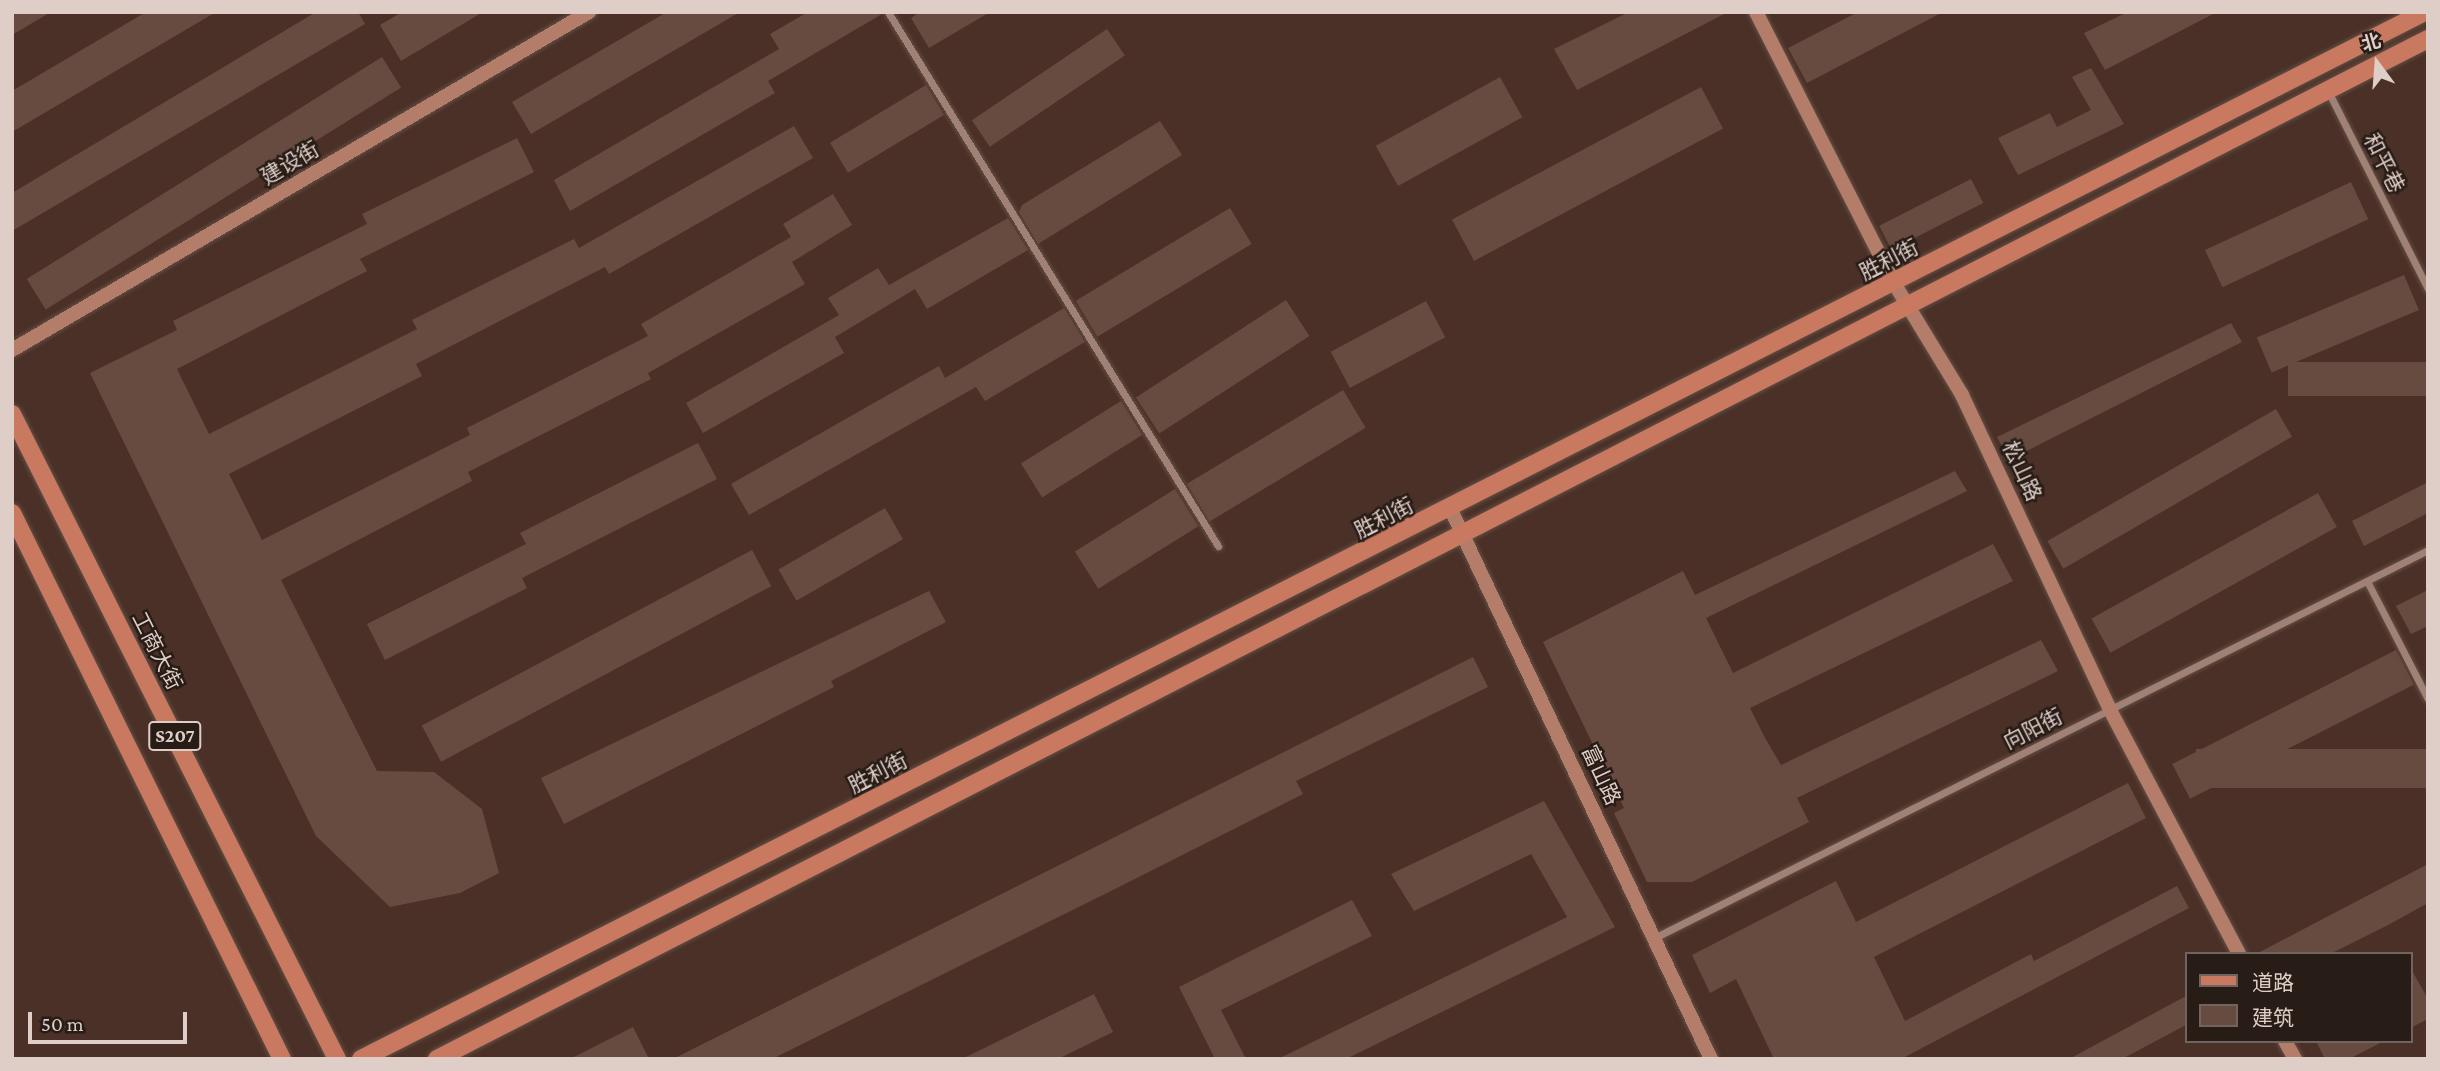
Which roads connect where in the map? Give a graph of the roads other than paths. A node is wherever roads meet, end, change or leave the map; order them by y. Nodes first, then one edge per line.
1 (589, 12) edge
2 (888, 12) edge
3 (1756, 12) edge
4 (2425, 12) edge
5 (2428, 39) edge
6 (2328, 90) junction
7 (1894, 283) junction
8 (2428, 289) edge
9 (1906, 305) junction
10 (12, 350) edge
11 (12, 414) edge
12 (1451, 510) junction
13 (12, 513) edge
14 (1463, 531) junction
15 (1218, 546) dead end
16 (2428, 550) edge
17 (2367, 581) junction
18 (2428, 699) edge
19 (2110, 710) junction
20 (1654, 938) junction
21 (2238, 952) edge
22 (2287, 1043) edge
23 (282, 1059) edge
24 (337, 1059) edge
25 (360, 1059) edge
26 (437, 1059) edge
27 (1711, 1059) edge
28 (2295, 1059) edge

1 - 10 street, 建设街
2 - 15 street
3 - 7 street, 松山路
4 - 7 main road, 胜利街
5 - 6 main road
6 - 8 street, 和平巷
6 - 9 main road
7 - 9 street, 松山路
7 - 12 main road, 胜利街
9 - 14 main road
9 - 19 street, 松山路
11 - 24 main road, 工商大街 / S207
12 - 14 street, 富山路
12 - 25 main road, 胜利街
13 - 23 main road, S207
14 - 20 street, 富山路
14 - 26 main road
16 - 17 street, 向阳街
17 - 18 street
17 - 19 street, 向阳街
19 - 20 street, 向阳街
19 - 21 street, 松山路
20 - 27 street, 富山路
22 - 28 street

